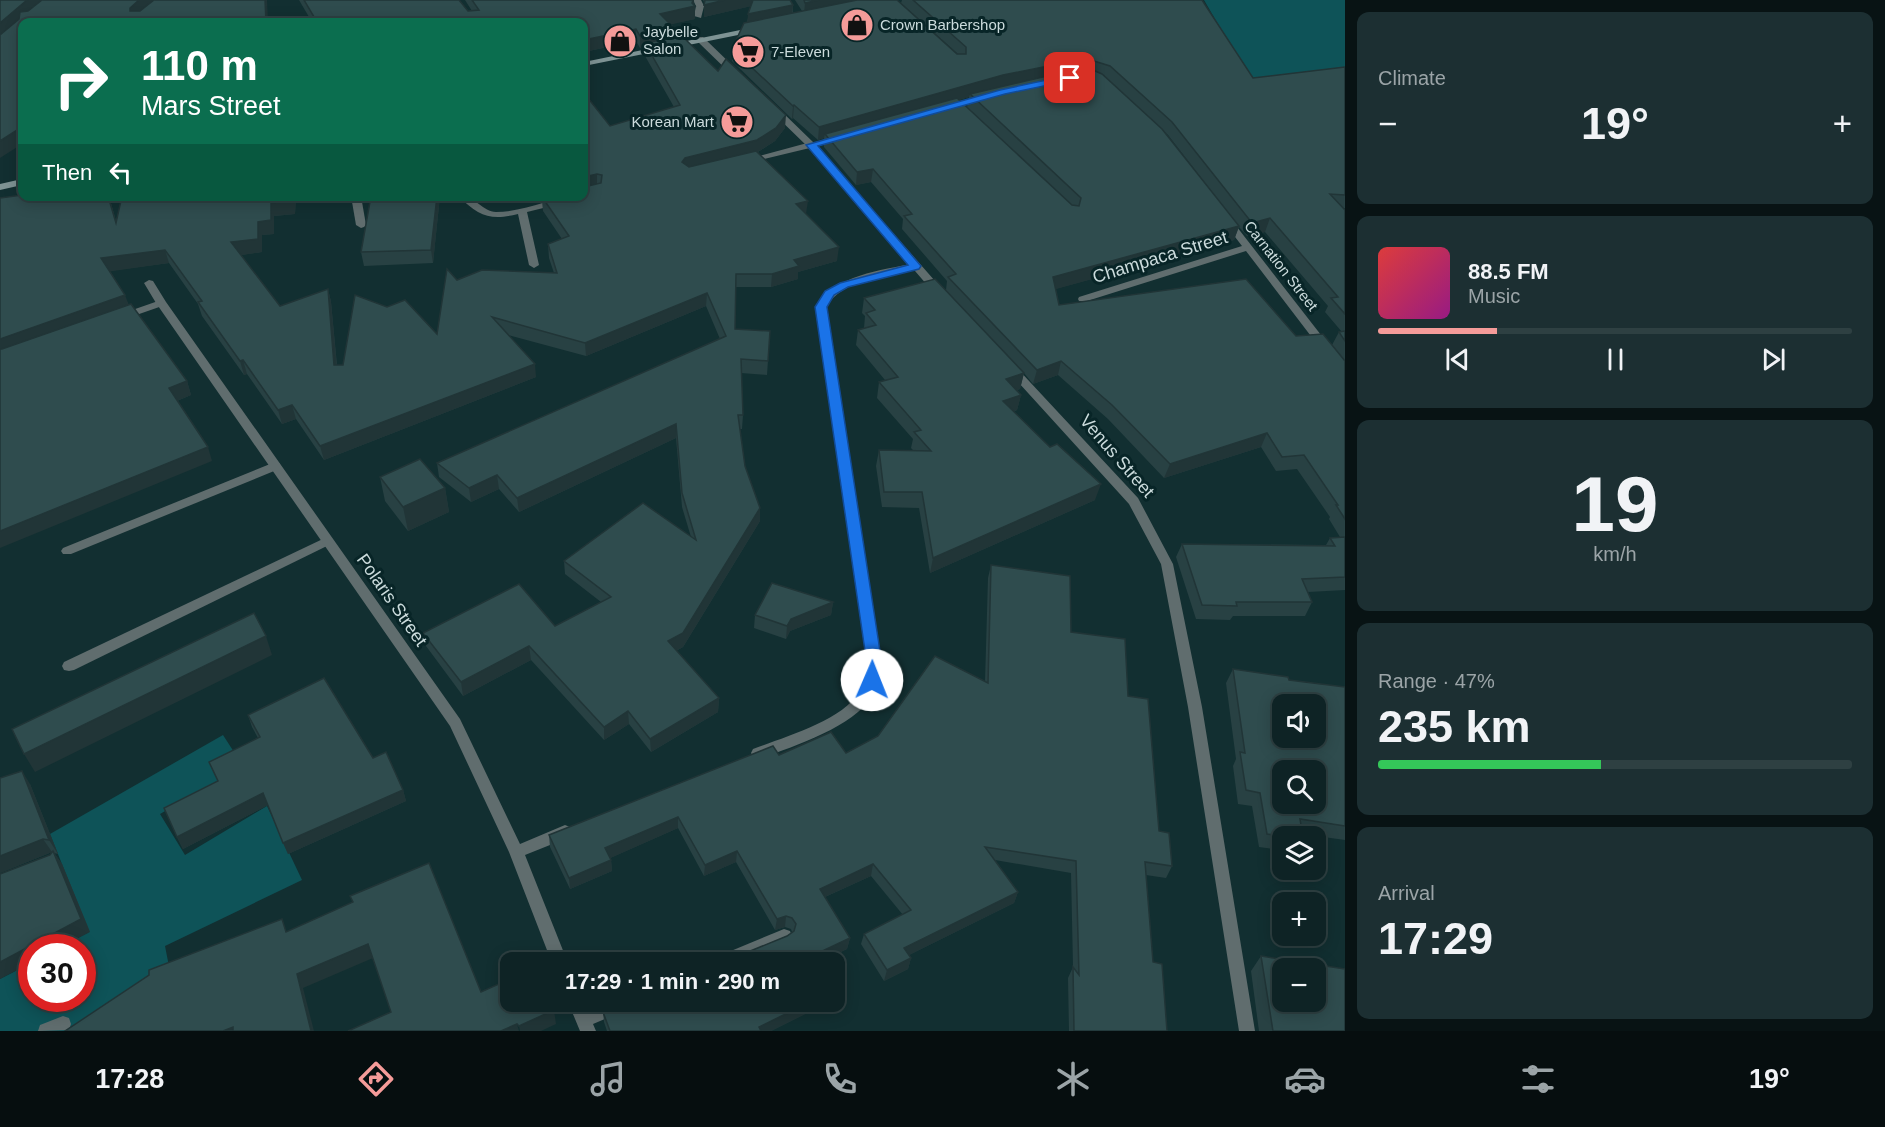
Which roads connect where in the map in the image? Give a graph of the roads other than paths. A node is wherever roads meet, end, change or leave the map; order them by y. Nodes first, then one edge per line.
1 (697, 0) edge
2 (698, 16) dead end
3 (768, 27) edge
4 (699, 39) junction
5 (588, 63) edge
6 (739, 76) edge
7 (763, 99) edge
8 (845, 136) edge
9 (811, 145) junction
10 (733, 164) edge
11 (18, 183) edge
12 (0, 187) edge
13 (357, 201) edge
14 (469, 201) edge
15 (562, 201) edge
16 (522, 210) junction
17 (1220, 211) edge
18 (362, 225) dead end
19 (1248, 247) junction
20 (534, 265) dead end
21 (915, 266) junction
22 (149, 283) dead end
23 (1083, 299) edge
24 (948, 301) edge
25 (161, 303) junction
26 (116, 319) edge
27 (1331, 355) edge
28 (1005, 362) edge
29 (275, 466) junction
30 (327, 541) junction
31 (67, 551) dead end
32 (69, 666) dead end
33 (743, 759) edge
34 (581, 826) edge
35 (516, 852) junction
36 (784, 936) edge
37 (556, 952) edge
38 (746, 952) edge
39 (608, 1012) edge
40 (63, 1024) dead end
41 (585, 1025) edge
42 (46, 1031) edge
43 (1247, 1031) edge

1 - 2 street
3 - 4 main road
4 - 5 main road
4 - 6 street
7 - 9 street
8 - 9 street
9 - 10 street
9 - 21 street
11 - 12 main road
13 - 18 street
14 - 16 street
15 - 16 street
16 - 20 street
17 - 19 street, Carnation Street
19 - 23 street, Champaca Street
19 - 27 street, Carnation Street
21 - 24 street
21 - 33 street
22 - 25 street, Polaris Street
25 - 26 street
25 - 29 street, Polaris Street
28 - 43 street, Venus Street
29 - 30 street, Polaris Street
29 - 31 street
30 - 32 street
30 - 35 street, Polaris Street
34 - 35 street
35 - 37 street, Polaris Street
36 - 38 street
39 - 41 street
40 - 42 street

